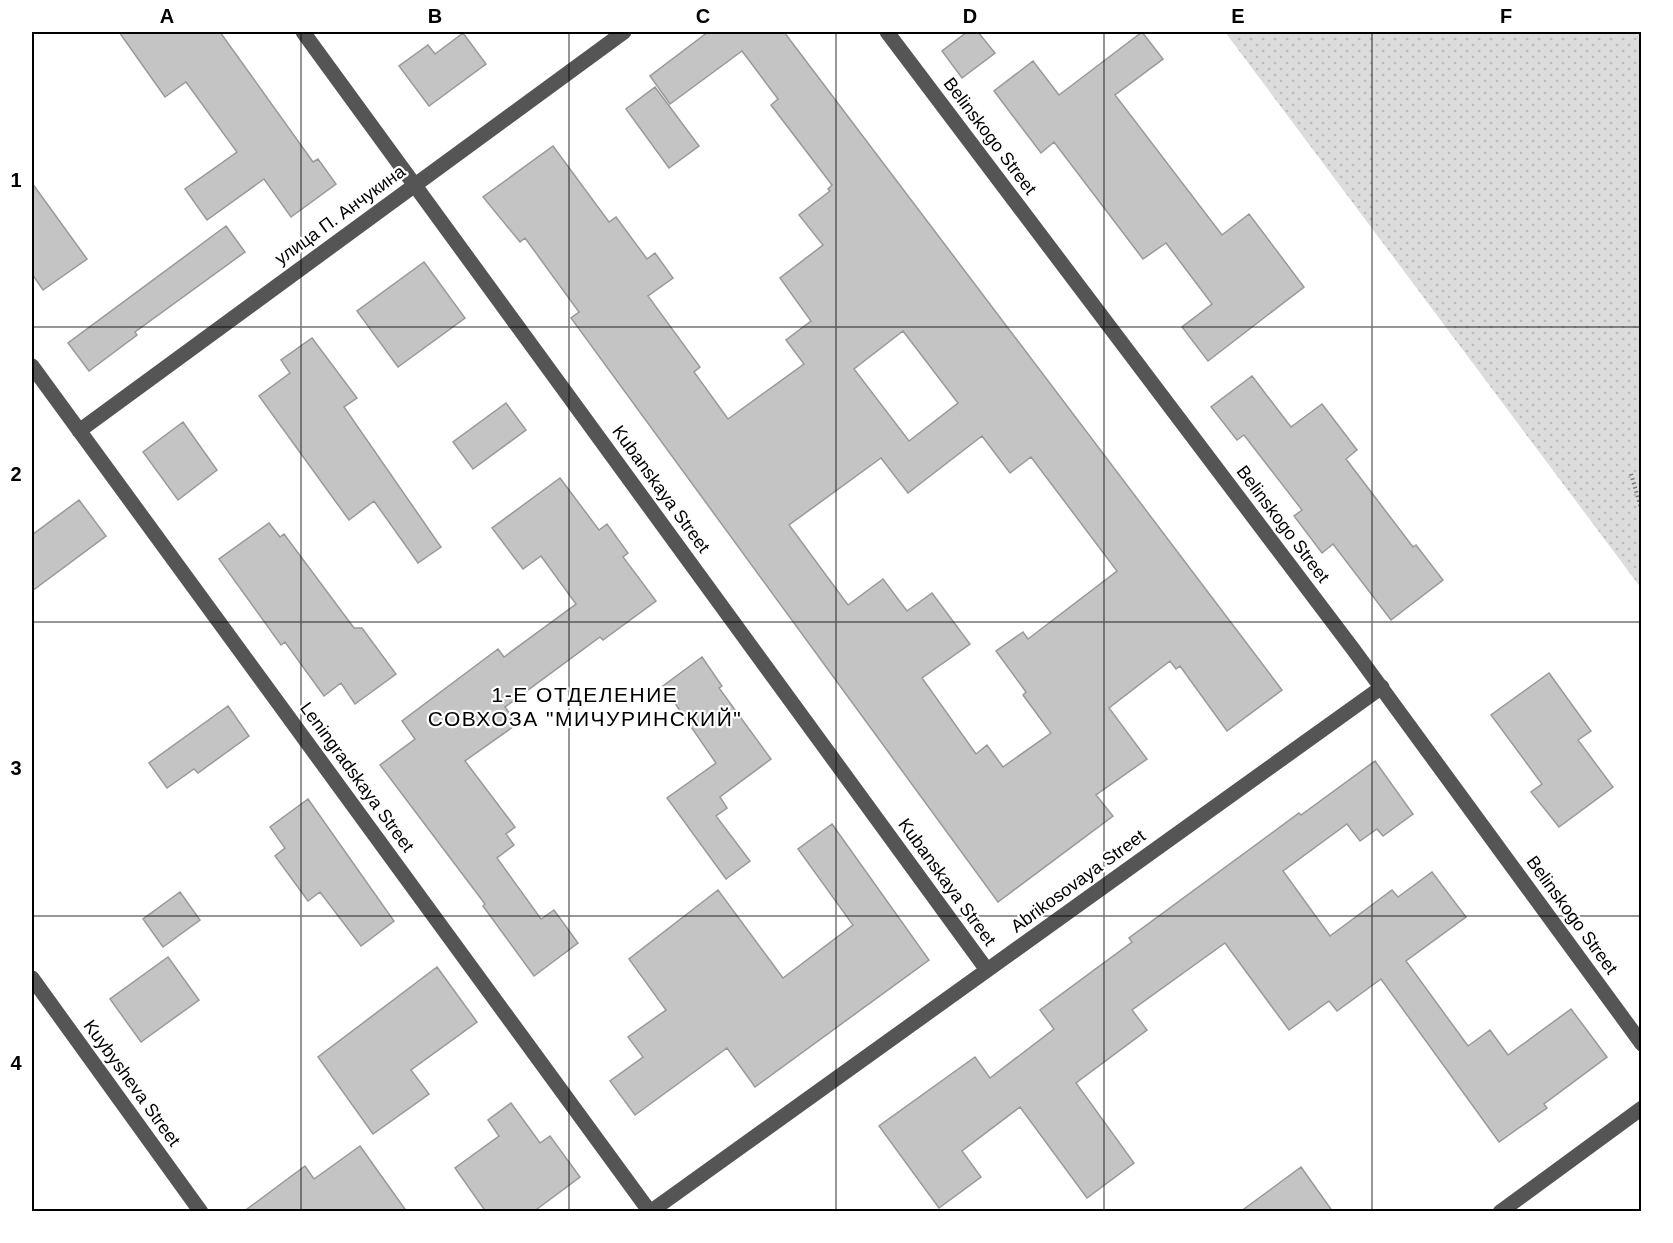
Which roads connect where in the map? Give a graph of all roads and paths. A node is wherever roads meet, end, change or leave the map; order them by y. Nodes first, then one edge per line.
1 (303, 32) edge
2 (624, 32) edge
3 (887, 32) edge
4 (415, 185) junction
5 (32, 366) edge
6 (79, 431) junction
7 (1631, 474) dead end
8 (1641, 511) edge
9 (1382, 687) junction
10 (987, 970) junction
11 (32, 978) edge
12 (1641, 1044) edge
13 (1641, 1108) edge
14 (650, 1211) edge
15 (201, 1212) edge
16 (1500, 1212) edge

1 - 4 street, Kubanskaya Street
2 - 4 street, улица П. Анчукина
3 - 9 street, Belinskogo Street
4 - 6 street, улица П. Анчукина
4 - 10 street, Kubanskaya Street
5 - 6 street, Leningradskaya Street
6 - 14 street, Leningradskaya Street
7 - 8 path
9 - 10 street, Abrikosovaya Street
9 - 12 street, Belinskogo Street
10 - 14 street, Abrikosovaya Street
11 - 15 street, Kuybysheva Street
13 - 16 street

